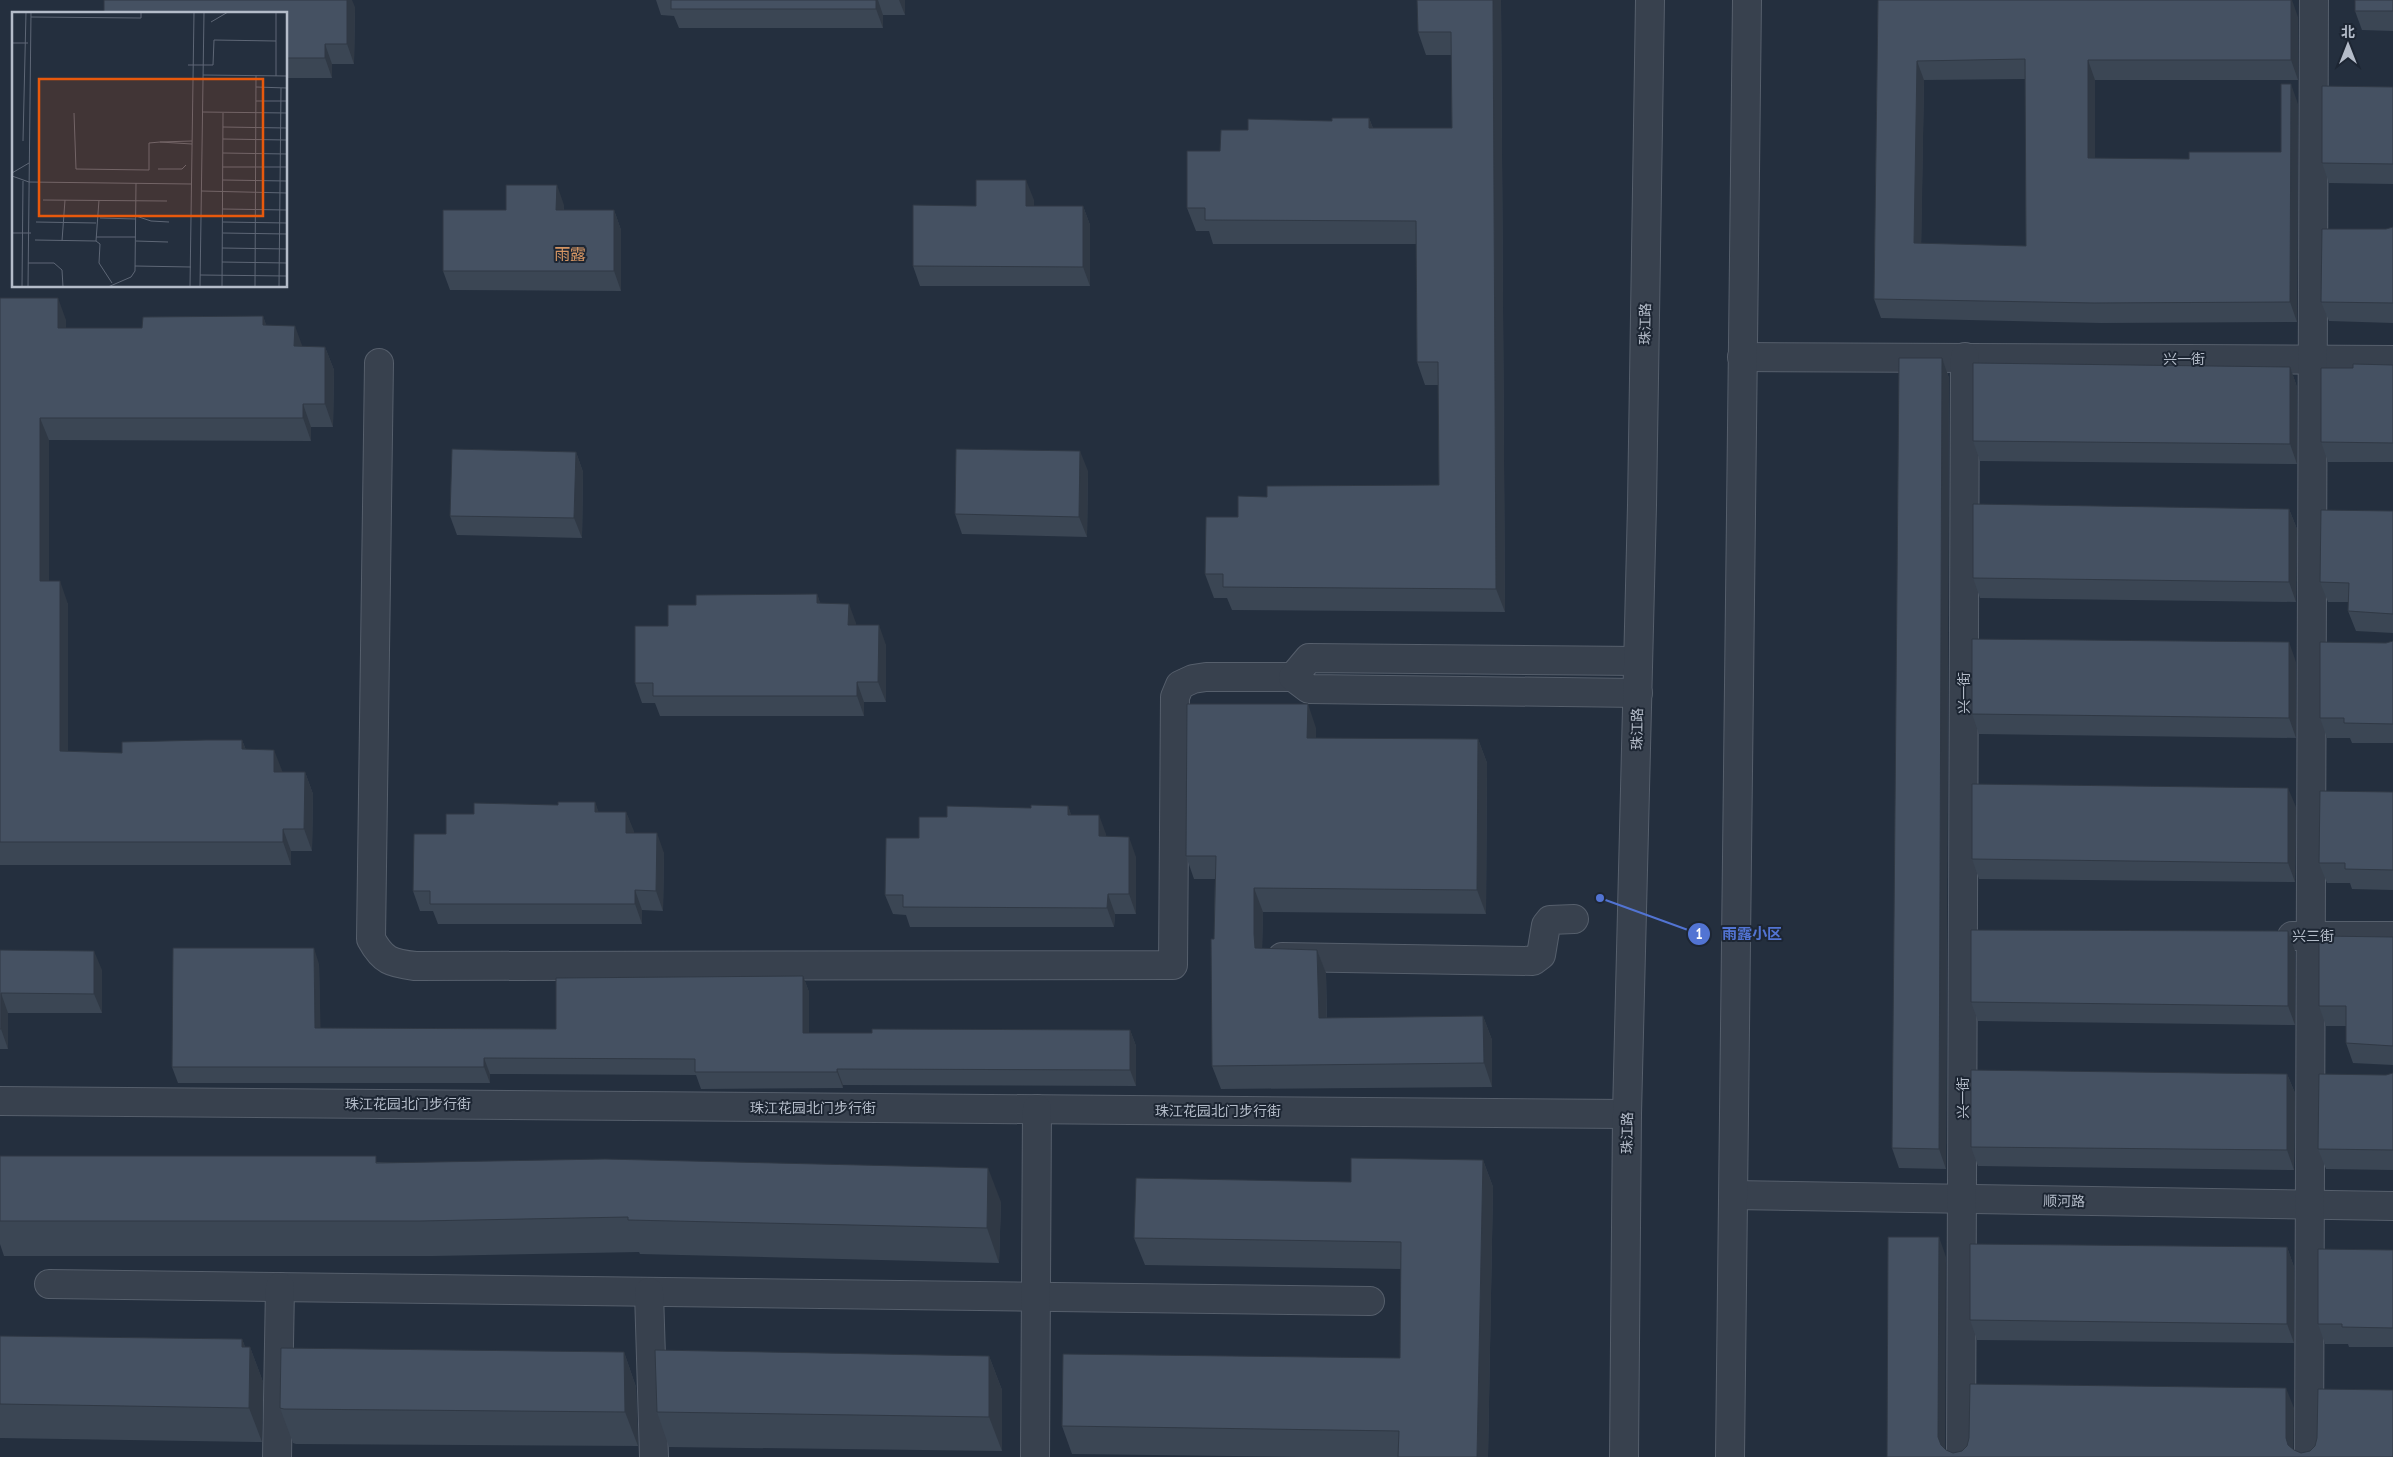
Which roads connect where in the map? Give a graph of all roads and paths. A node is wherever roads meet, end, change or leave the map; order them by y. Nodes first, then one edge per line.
1 (1650, 0) edge
2 (1748, 0) edge
3 (2314, 0) edge
4 (2313, 90) junction
5 (2343, 90) edge
6 (2313, 232) junction
7 (2339, 233) edge
8 (1742, 357) junction
9 (1965, 357) junction
10 (2312, 360) junction
11 (2393, 360) edge
12 (379, 362) dead end
13 (2302, 513) junction
14 (2339, 514) edge
15 (2301, 646) junction
16 (2338, 646) edge
17 (1638, 661) junction
18 (1293, 676) junction
19 (1638, 693) junction
20 (2301, 792) junction
21 (2338, 792) edge
22 (1574, 919) dead end
23 (2270, 936) edge
24 (2310, 936) junction
25 (2393, 936) edge
26 (1278, 957) edge
27 (2300, 1078) junction
28 (2338, 1078) edge
29 (0, 1101) edge
30 (1037, 1109) junction
31 (1627, 1114) junction
32 (1734, 1195) junction
33 (1963, 1199) junction
34 (2309, 1205) junction
35 (2393, 1206) edge
36 (49, 1284) dead end
37 (280, 1287) junction
38 (649, 1292) junction
39 (1036, 1297) junction
40 (1370, 1301) dead end
41 (2299, 1391) junction
42 (2337, 1392) edge
43 (277, 1457) edge
44 (654, 1457) edge
45 (1035, 1457) edge
46 (1624, 1457) edge
47 (1730, 1457) edge
48 (1961, 1457) edge
49 (2308, 1457) edge

1 - 17 street, 珠江路
2 - 8 street
3 - 4 street
4 - 5 street
4 - 6 street
6 - 7 street
6 - 10 street
8 - 9 street
8 - 32 street
9 - 10 street, 兴一街
9 - 33 street, 兴一街
10 - 11 street, 兴一街
10 - 13 street
12 - 18 street
13 - 14 street
13 - 15 street
15 - 16 street
15 - 20 street
17 - 18 street
17 - 19 street, 珠江路
18 - 19 street
19 - 31 street, 珠江路
20 - 21 street
20 - 24 street
22 - 26 street
23 - 24 street, 兴三街
24 - 25 street, 兴三街
24 - 27 street
27 - 28 street
27 - 34 street
29 - 30 street, 珠江花园北门步行街
30 - 31 street, 珠江花园北门步行街
30 - 39 street
31 - 46 street, 珠江路
32 - 33 street, 顺河路
32 - 47 street
33 - 34 street, 顺河路
33 - 48 street, 兴一街
34 - 35 street, 顺河路
34 - 41 street
36 - 37 street
37 - 38 street
37 - 43 street
38 - 39 street
38 - 44 street
39 - 40 street
39 - 45 street
41 - 42 street
41 - 49 street

